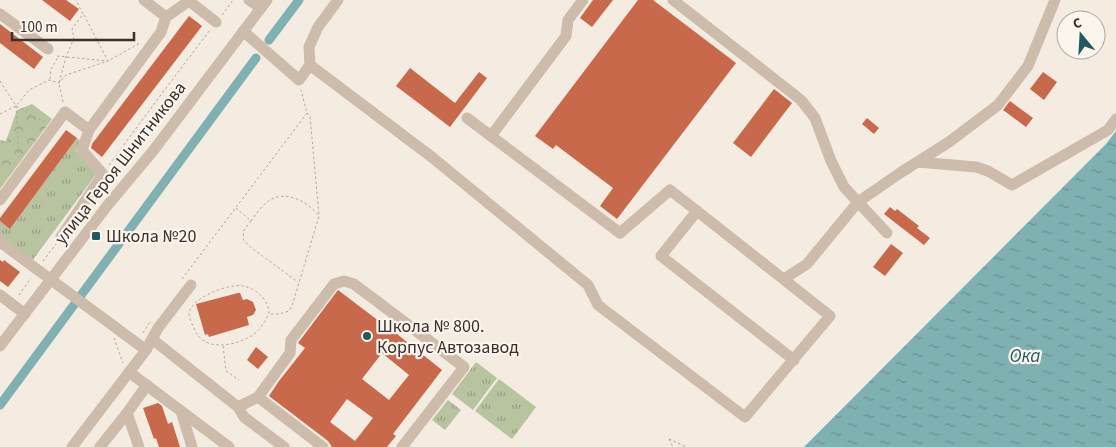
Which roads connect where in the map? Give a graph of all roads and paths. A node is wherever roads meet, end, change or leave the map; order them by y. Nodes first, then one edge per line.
1 (76, 0) edge
2 (144, 0) edge
3 (249, 0) edge
4 (338, 0) edge
5 (583, 0) edge
6 (673, 0) edge
7 (1055, 0) edge
8 (264, 4) edge
9 (0, 14) edge
10 (84, 14) junction
11 (166, 17) junction
12 (216, 22) dead end
13 (244, 31) junction
14 (143, 42) dead end
15 (48, 49) joint
16 (58, 57) junction
17 (66, 57) junction
18 (188, 58) dead end
19 (108, 61) junction
20 (310, 65) junction
21 (49, 80) junction
22 (299, 80) junction
23 (0, 81) edge
24 (59, 83) junction
25 (16, 106) junction
26 (65, 112) junction
27 (307, 113) junction
28 (0, 114) edge
29 (466, 118) dead end
30 (1116, 119) edge
31 (54, 127) junction
32 (89, 130) junction
33 (491, 136) junction
34 (918, 162) junction
35 (20, 172) junction
36 (103, 174) junction
37 (0, 200) edge
38 (858, 202) junction
39 (236, 208) junction
40 (697, 211) junction
41 (319, 216) junction
42 (251, 221) junction
43 (887, 232) dead end
44 (61, 237) dead end
45 (0, 242) edge
46 (52, 278) junction
47 (784, 280) junction
48 (186, 283) joint
49 (299, 283) junction
50 (0, 295) edge
51 (25, 314) junction
52 (269, 314) junction
53 (153, 318) dead end
54 (111, 331) dead end
55 (147, 337) junction
56 (223, 345) junction
57 (0, 346) edge
58 (146, 350) junction
59 (794, 360) junction
60 (128, 373) junction
61 (239, 380) dead end
62 (147, 385) junction
63 (258, 397) junction
64 (238, 407) junction
65 (181, 411) junction
66 (126, 413) junction
67 (72, 447) edge
68 (100, 447) edge
69 (139, 447) edge
70 (192, 447) edge
71 (230, 447) edge
72 (284, 447) edge
73 (323, 447) edge
74 (402, 447) edge
75 (673, 447) edge
76 (687, 447) edge

1 - 10 path
2 - 11 street
3 - 8 street
4 - 20 street
5 - 33 street
6 - 38 street
7 - 34 street
8 - 13 street, улица Героя Шнитникова
9 - 15 street
10 - 17 path
10 - 19 path
11 - 12 street
11 - 32 street
13 - 22 street
13 - 46 street, улица Героя Шнитникова
14 - 19 path
15 - 16 path
16 - 17 path
16 - 21 path
17 - 19 path
17 - 24 path
18 - 36 path
19 - 24 path
20 - 22 street
20 - 59 street
21 - 24 path
21 - 25 path
22 - 27 path
23 - 25 path
24 - 26 path
25 - 28 path
25 - 31 path
25 - 35 path
26 - 31 street
26 - 32 street
27 - 39 path
27 - 41 path
29 - 33 street
30 - 34 street
31 - 35 street
32 - 36 street
33 - 40 street
34 - 38 street
35 - 37 street
36 - 44 street
38 - 43 street
38 - 47 street
39 - 42 path
39 - 48 path
40 - 47 street
40 - 59 street
41 - 42 path
41 - 49 path
42 - 49 path
45 - 46 street
46 - 51 street, улица Героя Шнитникова
46 - 58 street
47 - 59 street
48 - 55 street
49 - 52 path
50 - 51 street
51 - 57 street, улица Героя Шнитникова
52 - 56 path
52 - 56 path
53 - 55 path
54 - 60 path
55 - 58 street
55 - 64 street
56 - 61 path
58 - 60 street
60 - 62 street
60 - 67 street
62 - 65 street
62 - 66 street
63 - 64 street
63 - 73 street
63 - 74 street
64 - 72 street
65 - 70 street
65 - 71 street
66 - 68 street
66 - 69 street
75 - 76 path

